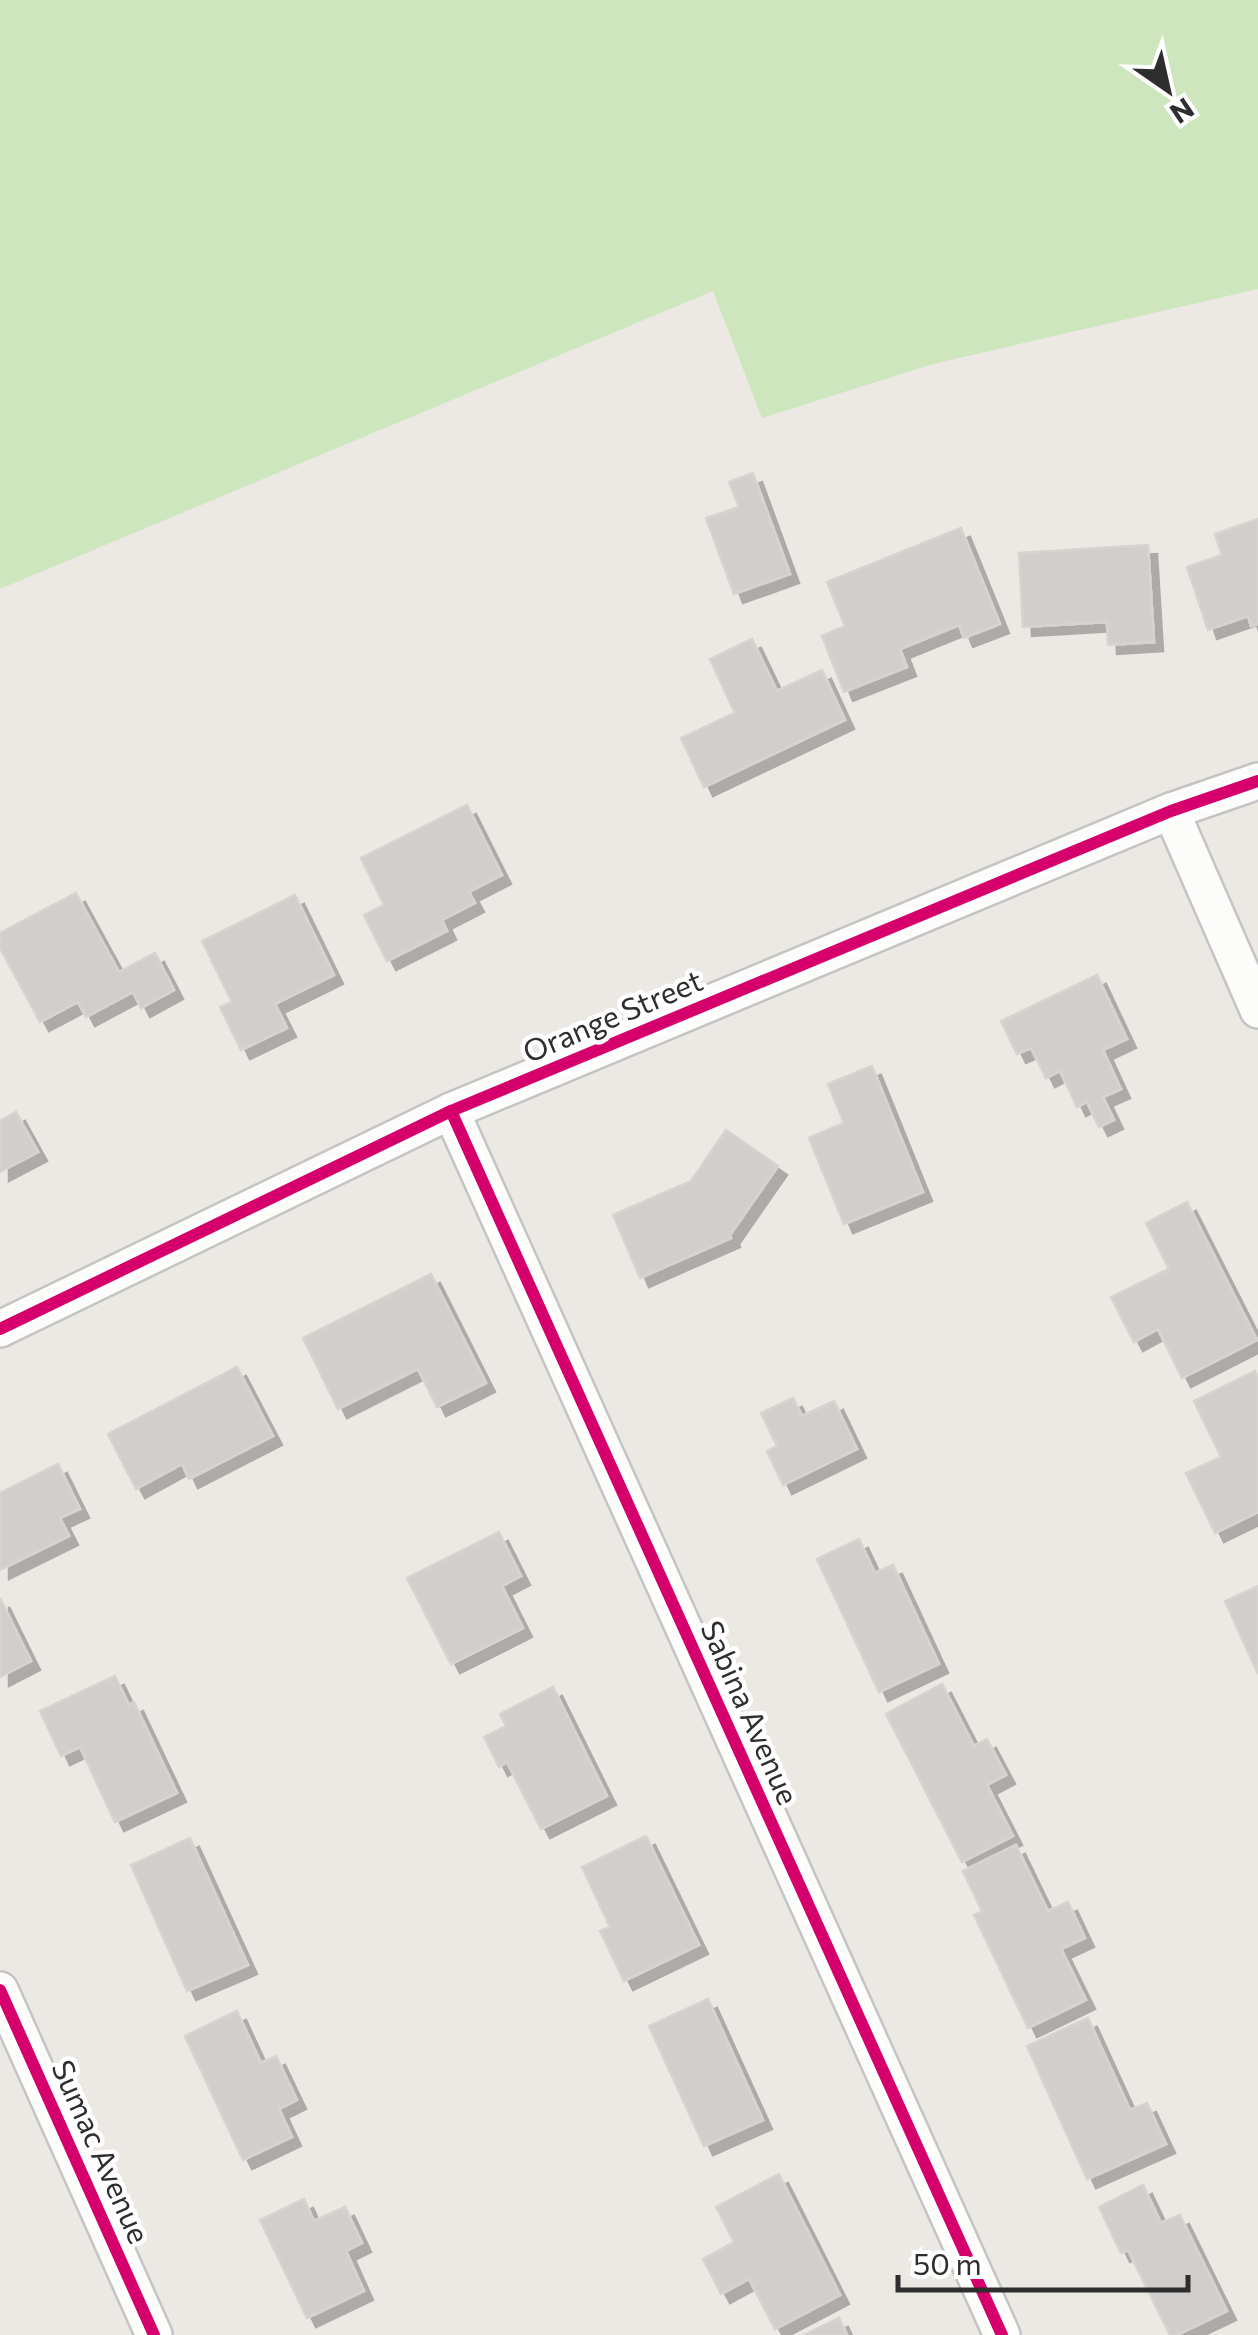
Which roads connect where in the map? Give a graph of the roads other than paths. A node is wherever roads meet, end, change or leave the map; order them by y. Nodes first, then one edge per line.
1 (1258, 780) edge
2 (1171, 811) junction
3 (1258, 1010) edge
4 (451, 1111) junction
5 (0, 1330) edge
6 (0, 1990) edge
7 (154, 2335) edge
8 (1002, 2335) edge

1 - 2 street, Orange Street
2 - 3 street
2 - 4 street, Orange Street
4 - 5 street, Orange Street
4 - 8 street, Sabina Avenue
6 - 7 street, Sumac Avenue

